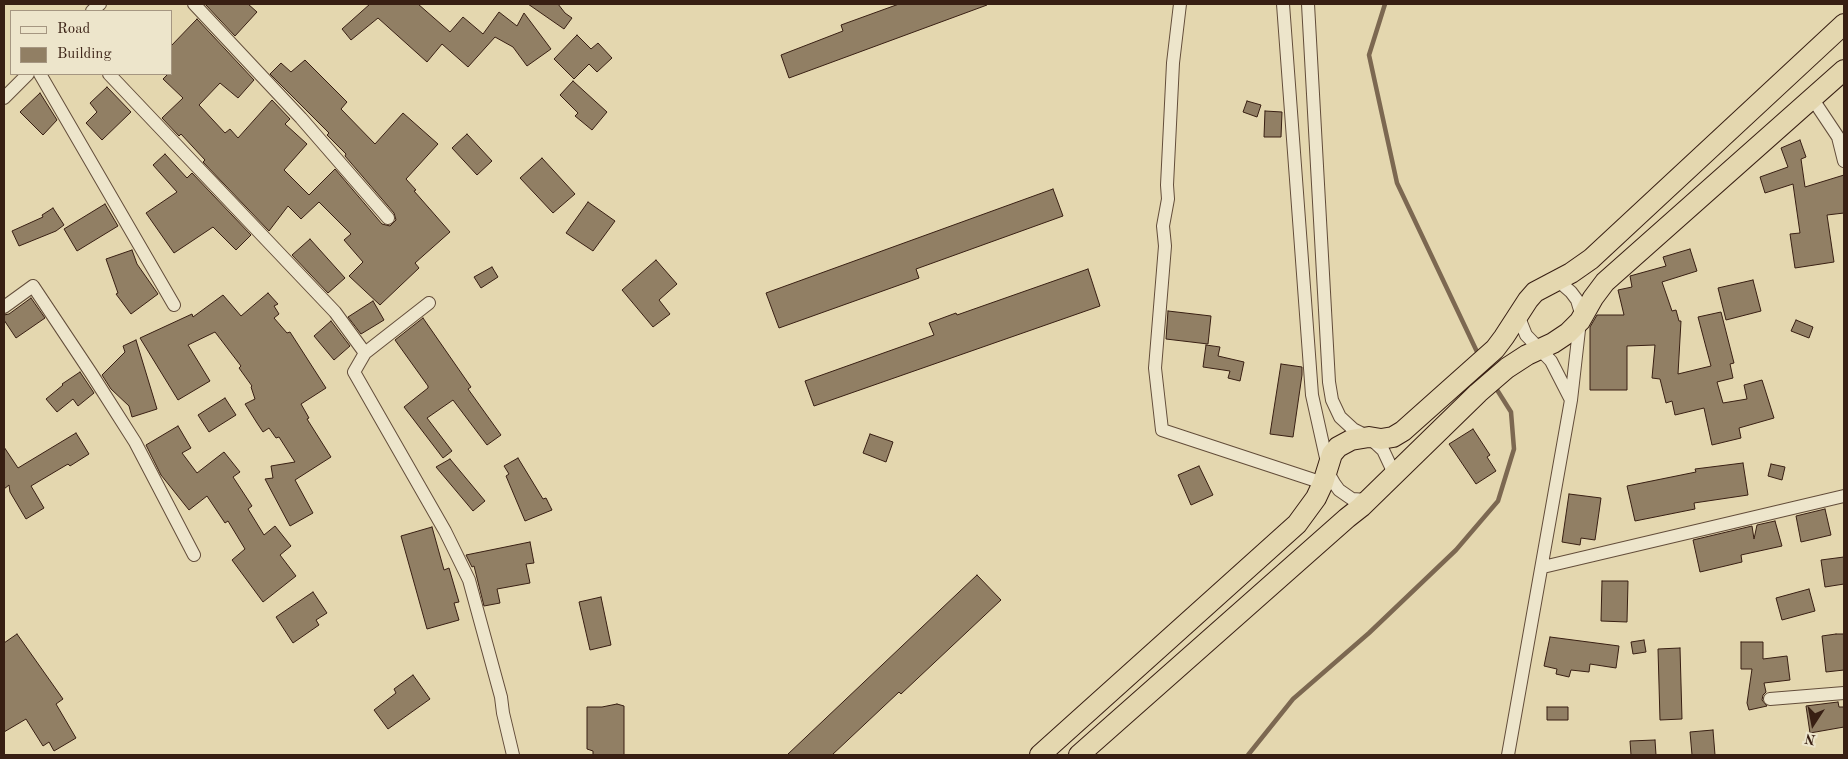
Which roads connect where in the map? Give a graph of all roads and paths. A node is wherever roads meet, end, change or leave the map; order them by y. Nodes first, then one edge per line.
1 (194, 4) edge
2 (1180, 4) edge
3 (1283, 4) edge
4 (1308, 4) edge
5 (1844, 24) edge
6 (1844, 70) edge
7 (27, 75) edge
8 (41, 75) edge
9 (110, 75) edge
10 (4, 98) edge
11 (1812, 98) junction
12 (1844, 161) edge
13 (388, 218) dead end
14 (1555, 281) junction
15 (429, 303) dead end
16 (174, 305) dead end
17 (4, 307) edge
18 (1518, 315) junction
19 (1580, 321) junction
20 (1540, 349) junction
21 (366, 353) junction
22 (1571, 400) junction
23 (1369, 437) junction
24 (1326, 476) junction
25 (1392, 477) junction
26 (1844, 496) edge
27 (1368, 500) junction
28 (194, 554) dead end
29 (1542, 567) junction
30 (1844, 693) edge
31 (1770, 699) dead end
32 (513, 755) edge
33 (1040, 755) edge
34 (1079, 755) edge
35 (1508, 755) edge

1 - 13 street
2 - 24 street
3 - 24 street
4 - 23 street
5 - 14 highway
6 - 11 highway
7 - 10 street
8 - 16 street
9 - 21 street
11 - 12 street
11 - 19 highway
14 - 18 highway
14 - 19 street
15 - 21 street
17 - 28 street
18 - 20 street
18 - 23 highway
19 - 20 highway
19 - 22 street
20 - 22 street
20 - 25 highway
21 - 32 street
22 - 29 street
23 - 24 highway
23 - 25 street
24 - 27 street
24 - 33 highway
25 - 27 highway
26 - 29 street
27 - 34 highway
29 - 35 street
30 - 31 street

